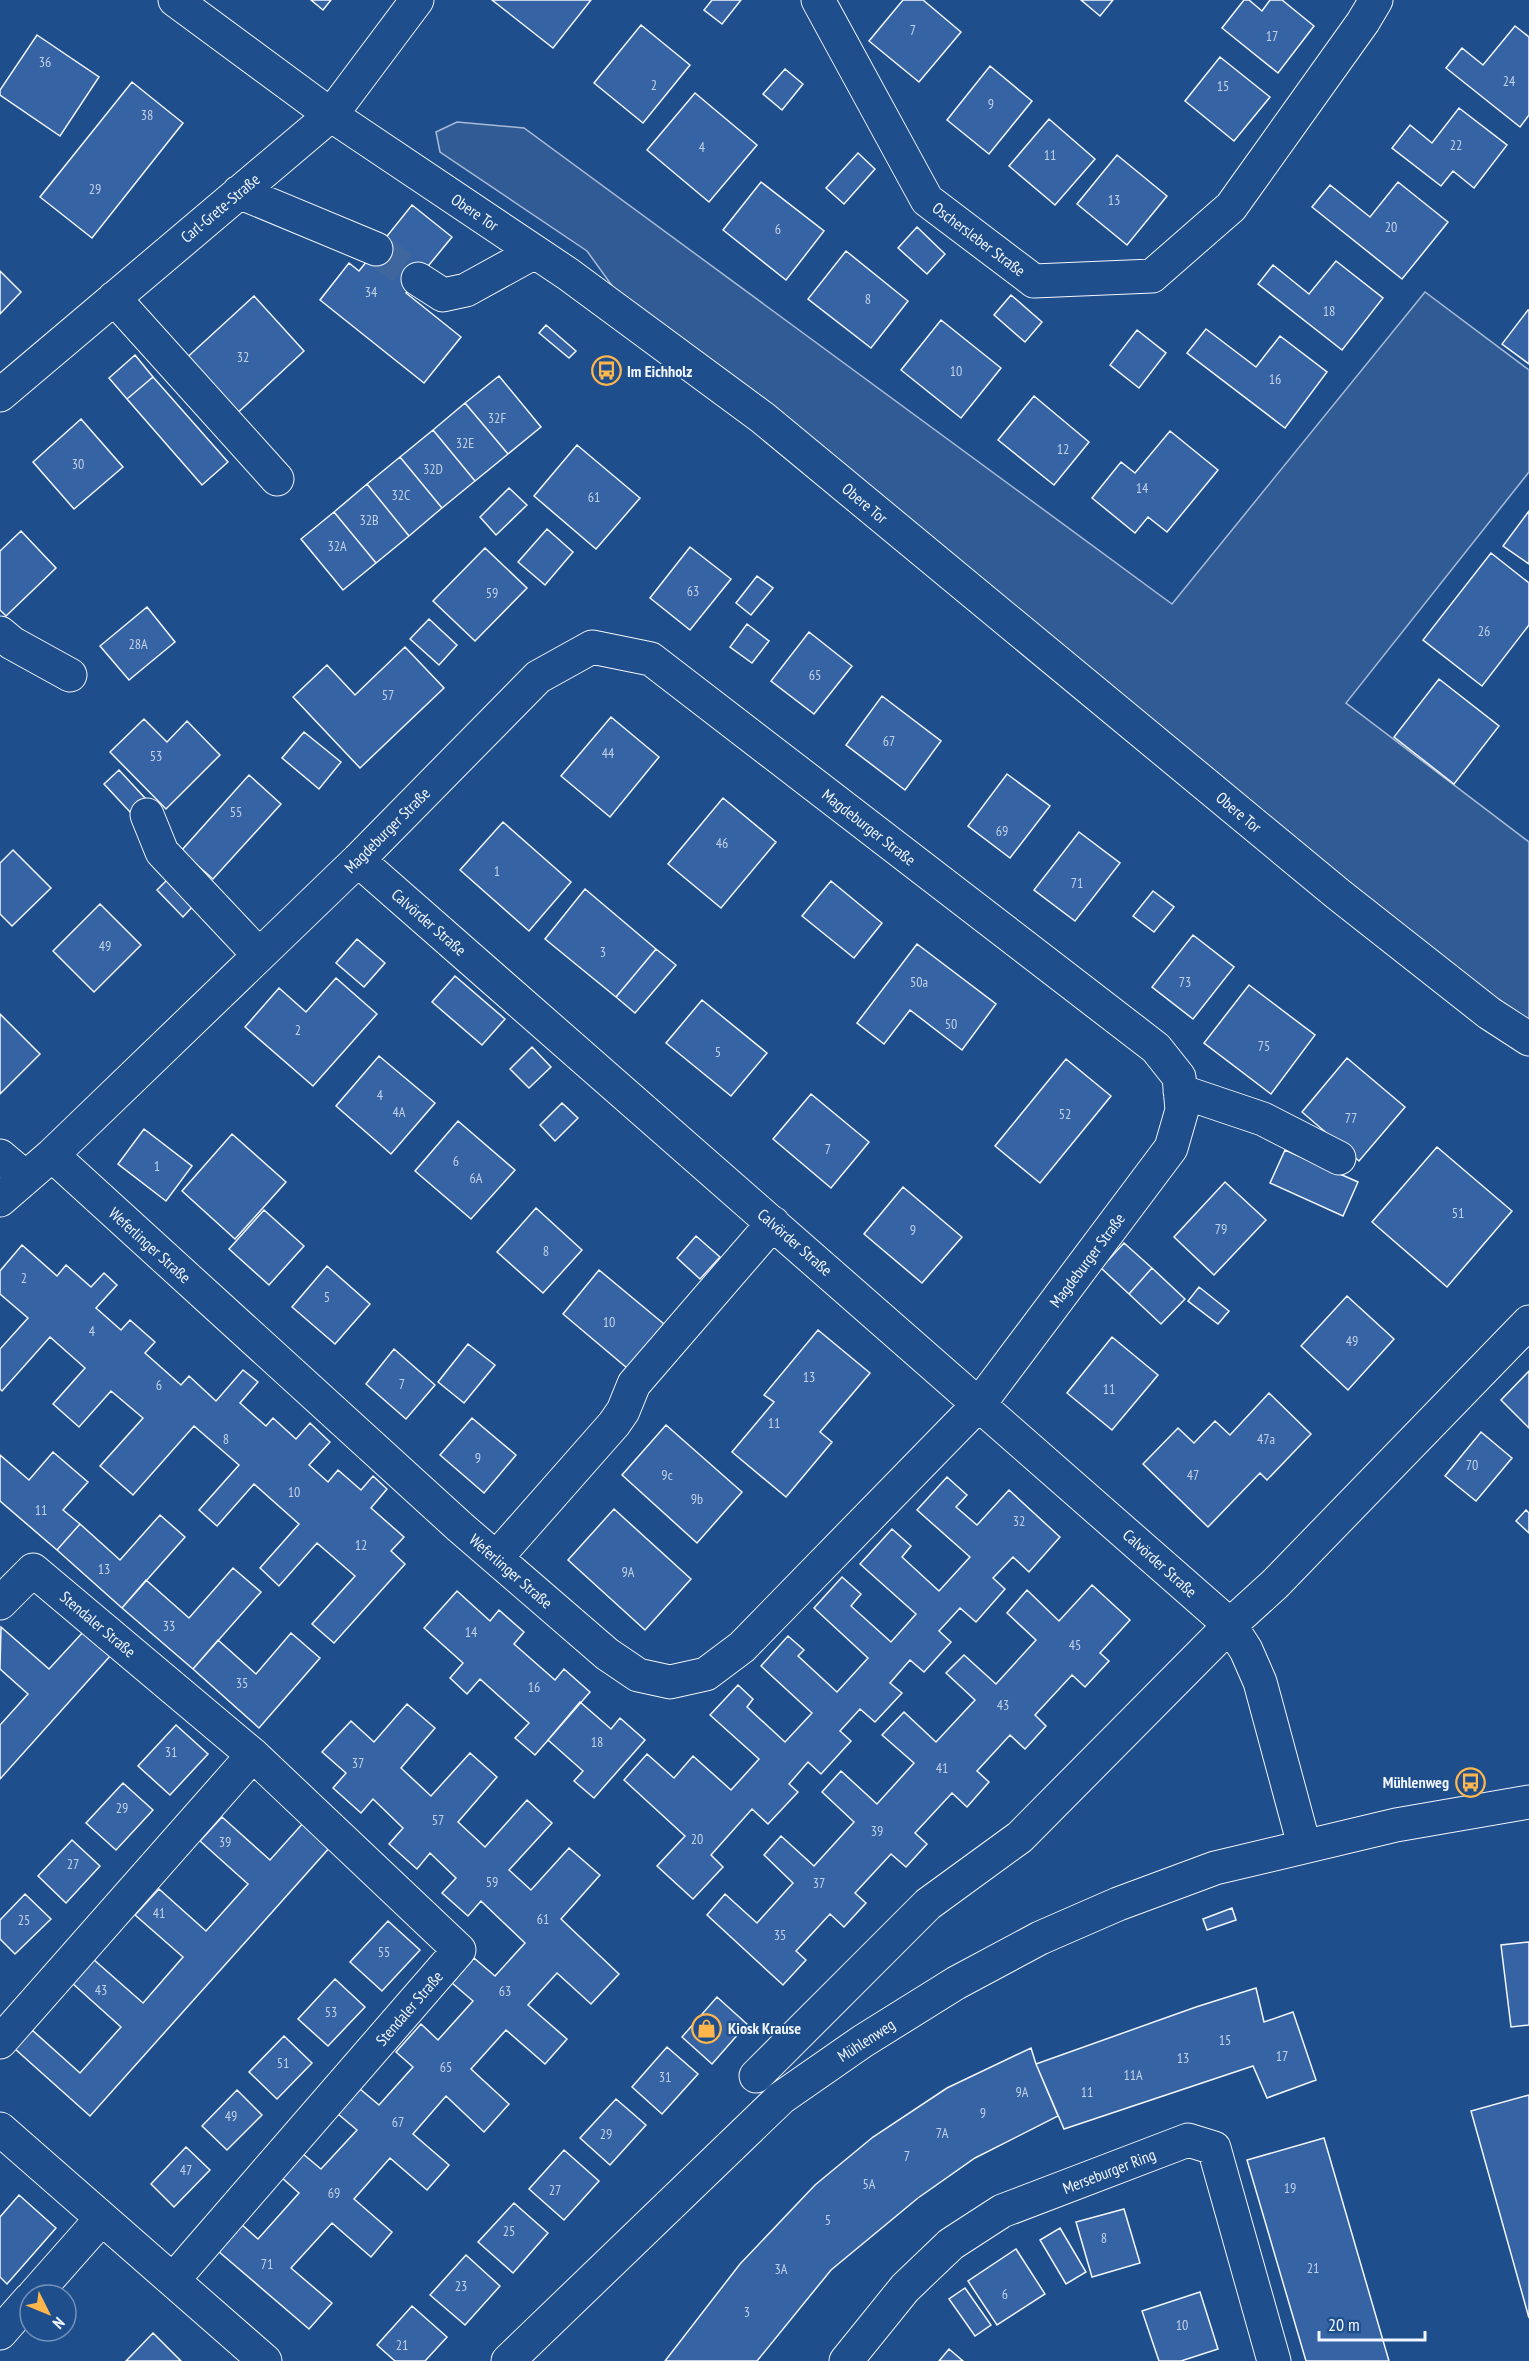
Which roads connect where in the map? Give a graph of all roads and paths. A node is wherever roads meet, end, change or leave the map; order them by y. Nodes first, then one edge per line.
1 (175, 0) edge
2 (417, 0) edge
3 (818, 0) edge
4 (1376, 0) edge
5 (331, 115) junction
6 (239, 192) junction
7 (376, 249) tunnel mouth
8 (535, 252) junction
9 (418, 279) tunnel mouth
10 (114, 298) junction
11 (0, 395) edge
12 (277, 479) dead end
13 (0, 633) edge
14 (70, 675) dead end
15 (147, 815) dead end
16 (358, 860) junction
17 (259, 955) junction
18 (1529, 1039) edge
19 (1180, 1090) junction
20 (52, 1155) junction
21 (0, 1156) edge
22 (1339, 1158) dead end
23 (25, 1178) junction
24 (0, 1200) edge
25 (773, 1223) junction
26 (1529, 1322) edge
27 (980, 1403) junction
28 (496, 1558) junction
29 (0, 1603) edge
30 (1230, 1625) junction
31 (253, 1755) junction
32 (1529, 1802) edge
33 (1304, 1845) junction
34 (0, 2042) edge
35 (756, 2076) dead end
36 (0, 2128) edge
37 (102, 2218) junction
38 (173, 2280) junction
39 (45, 2283) edge
40 (18, 2313) edge
41 (0, 2333) edge
42 (265, 2361) edge
43 (508, 2361) edge
44 (846, 2361) edge
45 (1274, 2361) edge

1 - 5 street, Obere Tor
2 - 5 street, Carl-Grete-Straße
3 - 4 street, Oschersleber Straße
5 - 6 street, Carl-Grete-Straße
5 - 8 street, Obere Tor
6 - 7 street
6 - 10 street, Carl-Grete-Straße
8 - 9 street
8 - 18 street, Obere Tor
10 - 11 street, Carl-Grete-Straße
10 - 12 street
13 - 14 street
15 - 17 street
16 - 17 street, Magdeburger Straße
16 - 19 street, Magdeburger Straße
16 - 25 street, Calvörder Straße
17 - 20 street, Magdeburger Straße
19 - 22 street
19 - 27 street, Magdeburger Straße
20 - 23 street, Magdeburger Straße
20 - 28 street, Weferlinger Straße
21 - 23 street
23 - 24 street, Magdeburger Straße
25 - 27 street, Calvörder Straße
25 - 28 street
26 - 30 street
27 - 28 street, Weferlinger Straße
27 - 30 street, Calvörder Straße
29 - 31 street, Stendaler Straße
30 - 33 street
30 - 35 street
31 - 34 street
31 - 38 street, Stendaler Straße
32 - 33 street, Mühlenweg
33 - 43 street, Mühlenweg
36 - 37 street
37 - 38 street
37 - 39 street
38 - 42 street
40 - 41 street
44 - 45 street, Merseburger Ring

